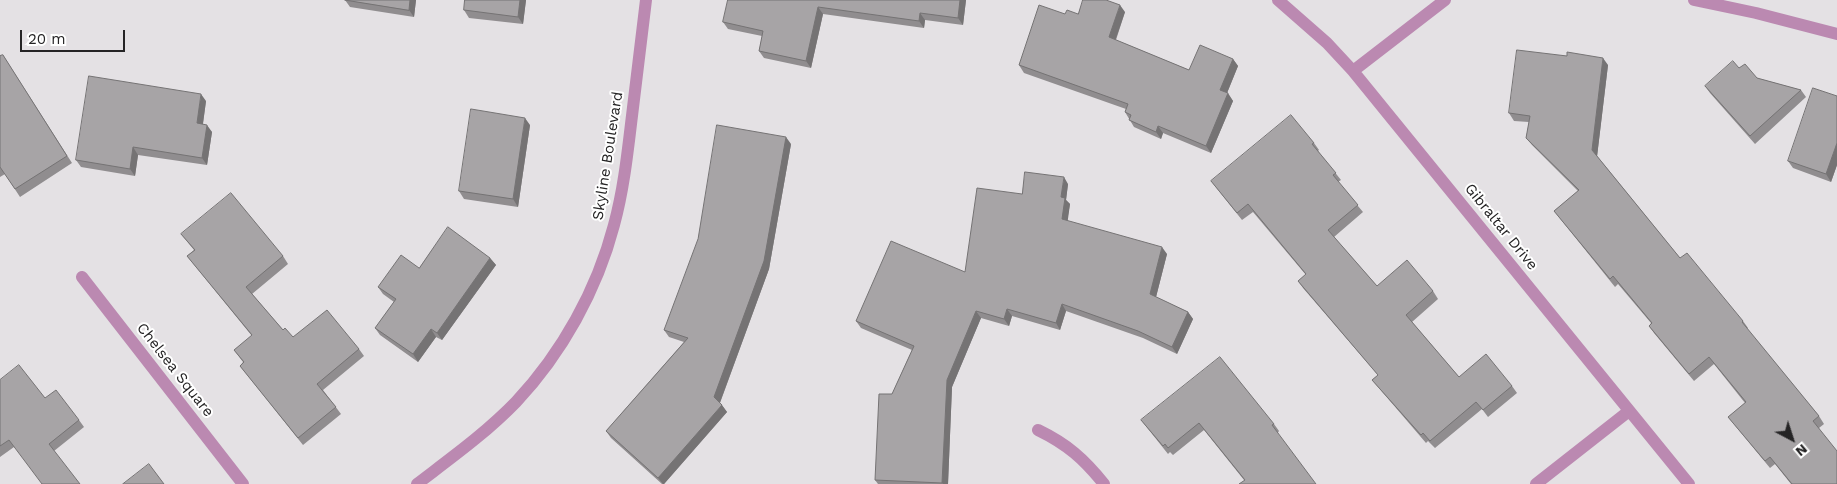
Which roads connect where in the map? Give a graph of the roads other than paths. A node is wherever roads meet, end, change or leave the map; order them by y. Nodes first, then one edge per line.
1 (646, 0) edge
2 (1278, 0) edge
3 (1445, 0) edge
4 (1694, 0) edge
5 (1837, 34) edge
6 (1353, 71) junction
7 (82, 277) dead end
8 (1629, 410) junction
9 (1038, 430) dead end
10 (243, 484) edge
11 (417, 484) edge
12 (1104, 484) edge
13 (1536, 484) edge
14 (1689, 484) edge

1 - 11 street, Skyline Boulevard
2 - 6 street, Gibraltar Drive
3 - 6 street
4 - 5 street
6 - 8 street, Gibraltar Drive
7 - 10 street, Chelsea Square
8 - 13 street
8 - 14 street, Gibraltar Drive
9 - 12 street

